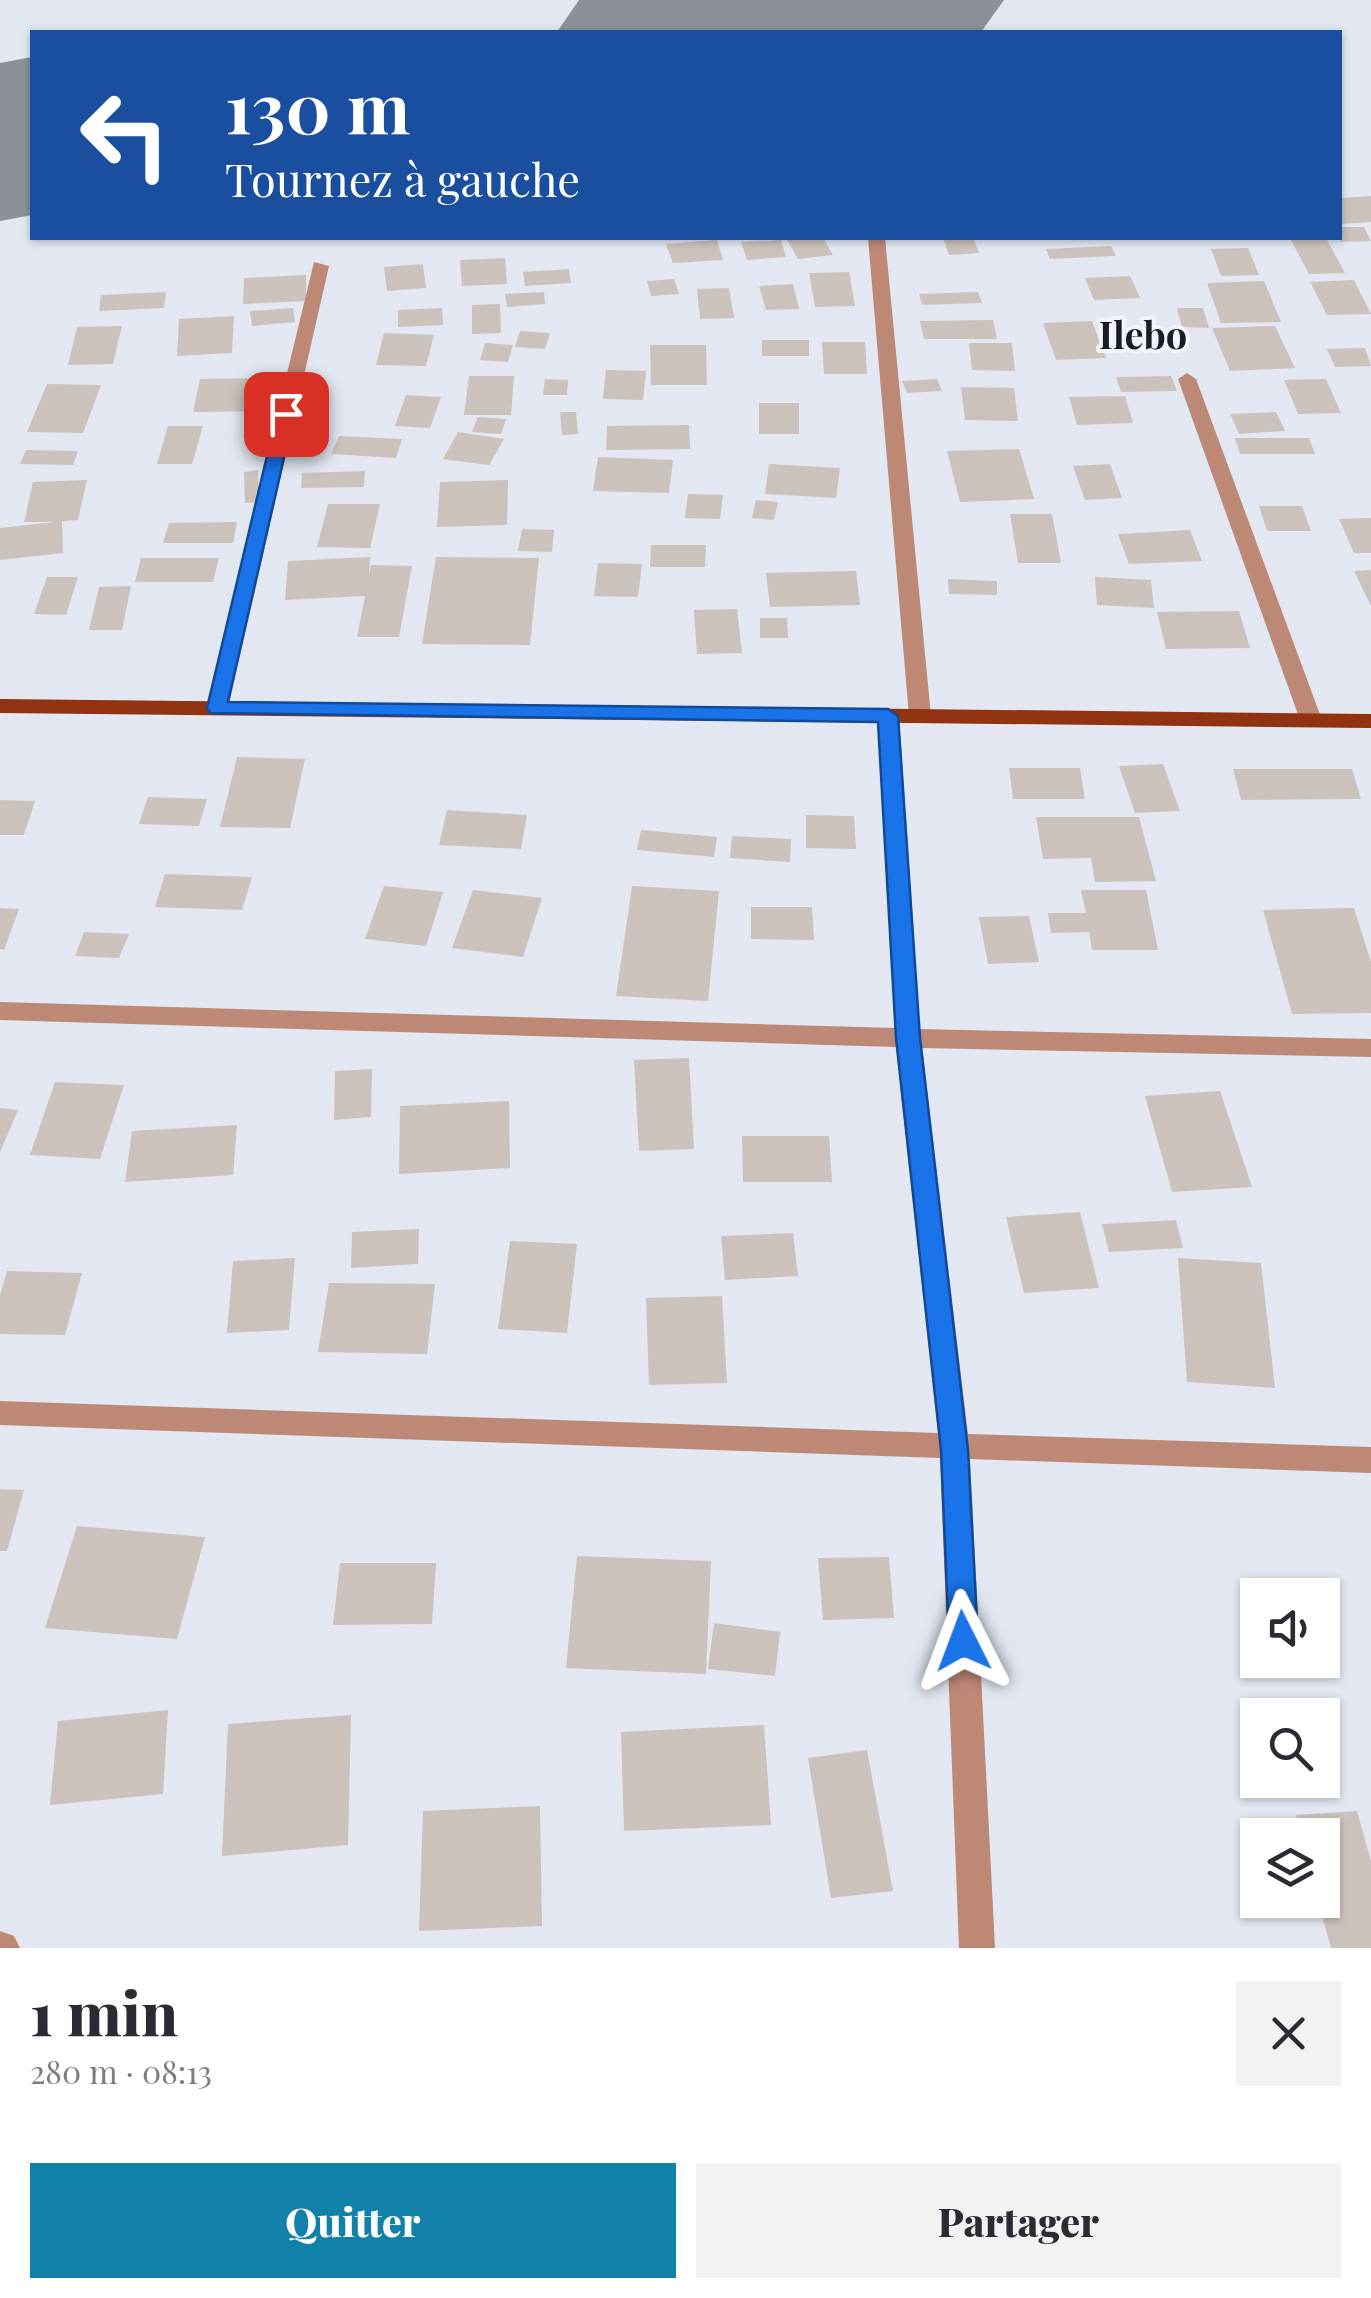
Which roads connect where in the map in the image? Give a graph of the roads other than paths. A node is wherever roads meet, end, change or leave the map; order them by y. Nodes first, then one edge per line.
1 (876, 240) edge
2 (320, 266) dead end
3 (1187, 380) dead end
4 (0, 706) edge
5 (217, 708) junction
6 (888, 716) junction
7 (920, 716) junction
8 (1311, 720) junction
9 (1371, 721) edge
10 (0, 1011) edge
11 (908, 1038) junction
12 (1371, 1048) edge
13 (0, 1413) edge
14 (954, 1450) junction
15 (1371, 1460) edge
16 (977, 1948) edge

1 - 7 street
2 - 5 street
3 - 8 street
4 - 5 main road
5 - 6 main road
6 - 7 main road
6 - 11 street
7 - 8 main road
8 - 9 main road
10 - 11 street
11 - 12 street
11 - 14 street
13 - 14 street
14 - 15 street
14 - 16 street

